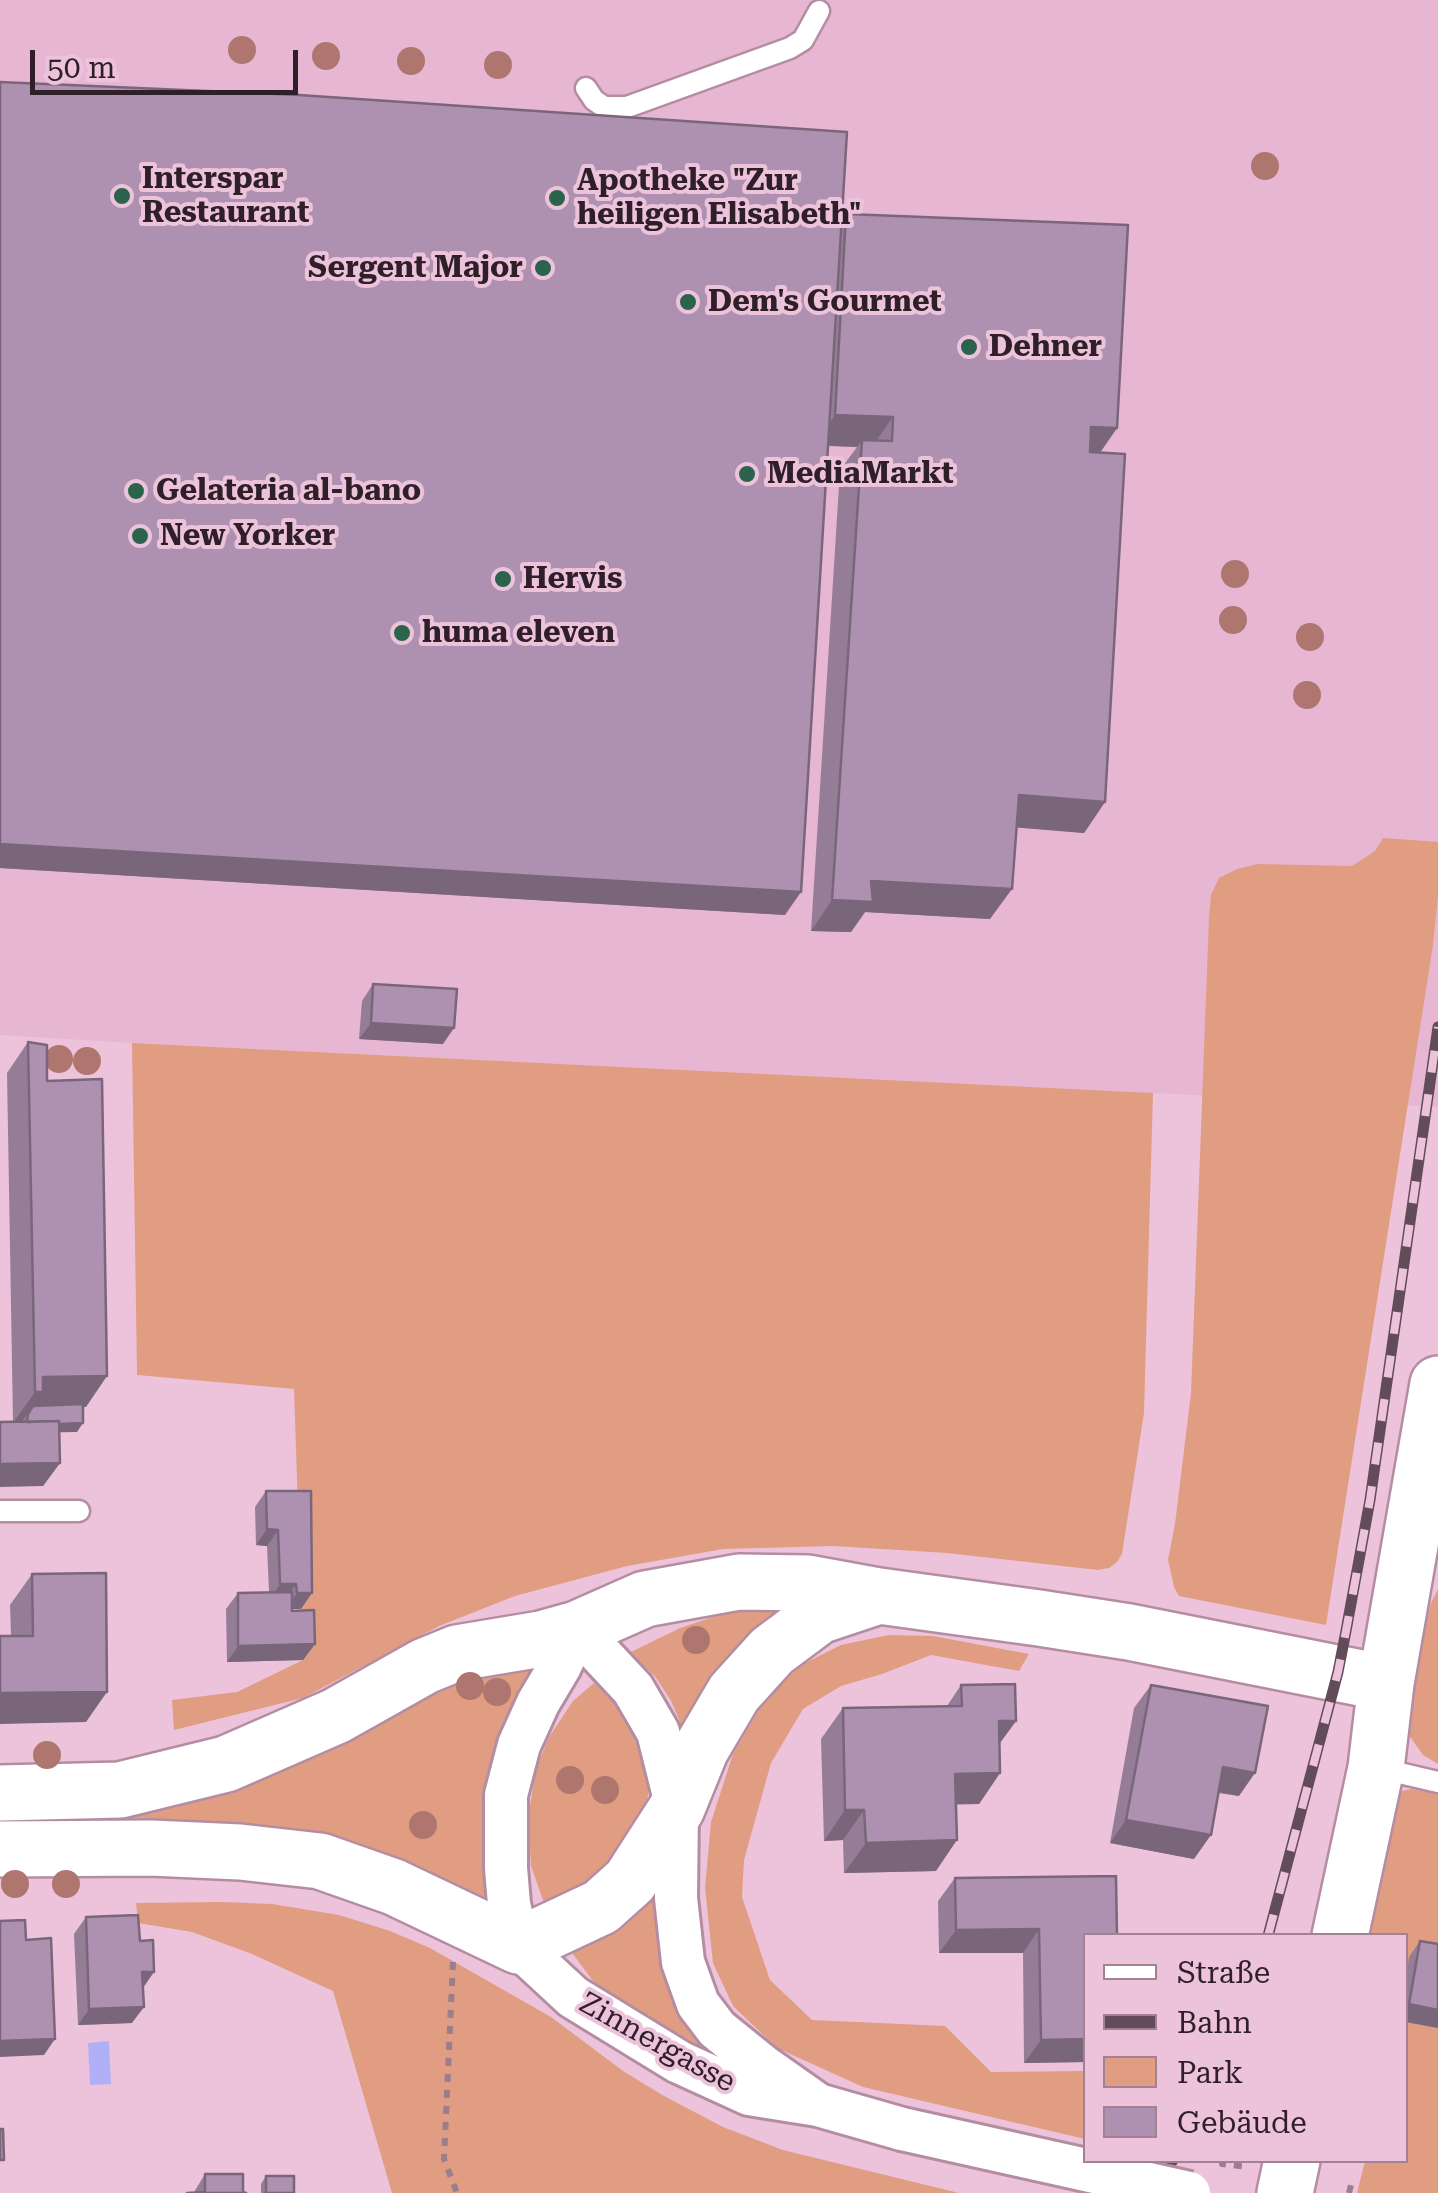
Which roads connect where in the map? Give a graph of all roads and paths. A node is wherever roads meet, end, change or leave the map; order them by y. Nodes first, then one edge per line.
1 (818, 11) dead end
2 (586, 88) dead end
3 (1438, 1384) edge
4 (0, 1510) edge
5 (79, 1511) dead end
6 (879, 1596) junction
7 (578, 1628) junction
8 (1386, 1683) junction
9 (1376, 1768) junction
10 (1438, 1782) edge
11 (0, 1792) edge
12 (677, 1808) junction
13 (0, 1849) edge
14 (1341, 1933) edge
15 (518, 1946) junction
16 (453, 1950) dead end
17 (818, 2105) junction
18 (1291, 2163) edge
19 (457, 2193) edge
20 (1189, 2193) edge
21 (1286, 2193) edge

1 - 2 lane
3 - 8 main road
4 - 5 lane
6 - 7 main road, Zinnergasse
6 - 8 main road, Zinnergasse
6 - 12 main road, Zinnergasse
7 - 11 main road, Zinnergasse
7 - 12 street, Zinnergasse
7 - 15 street
8 - 9 main road
9 - 10 lane
9 - 14 main road
12 - 15 main road, Zinnergasse
12 - 17 street, Zinnergasse
13 - 15 main road, Zinnergasse
15 - 17 street, Zinnergasse
16 - 19 path
17 - 20 street, bridge
18 - 21 main road

